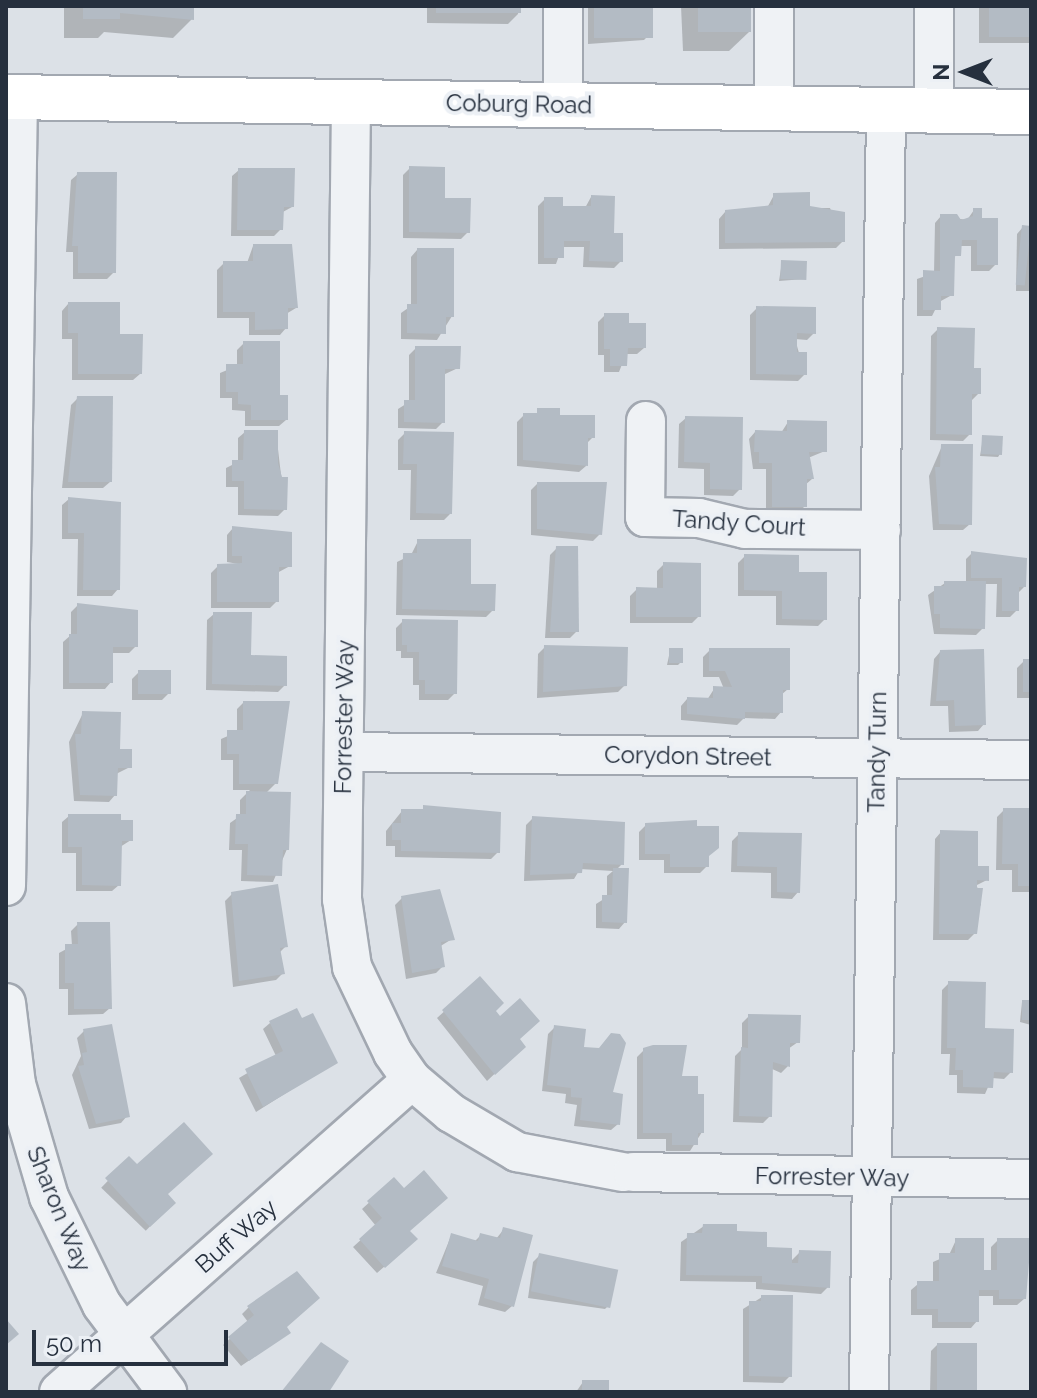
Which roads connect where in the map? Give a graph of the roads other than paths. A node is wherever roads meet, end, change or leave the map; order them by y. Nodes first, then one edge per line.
1 (563, 6) edge
2 (774, 6) edge
3 (934, 6) edge
4 (12, 97) edge
5 (351, 102) junction
6 (563, 105) junction
7 (774, 109) junction
8 (886, 112) junction
9 (934, 112) junction
10 (1031, 112) edge
11 (646, 421) dead end
12 (881, 530) junction
13 (344, 752) junction
14 (876, 758) junction
15 (1031, 760) edge
16 (6, 886) edge
17 (6, 1003) edge
18 (412, 1080) junction
19 (872, 1178) junction
20 (1031, 1179) edge
21 (123, 1336) junction
22 (59, 1392) edge
23 (167, 1392) edge
24 (869, 1392) edge

1 - 6 street
2 - 7 street
3 - 9 street
4 - 5 main road, Coburg Road
4 - 16 street
5 - 6 main road, Coburg Road
5 - 13 street, Forrester Way
6 - 7 main road, Coburg Road
7 - 8 main road, Coburg Road
8 - 9 main road, Coburg Road
8 - 12 street, Tandy Turn
9 - 10 main road, Coburg Road
11 - 12 street, Tandy Court
12 - 14 street, Tandy Turn
13 - 14 street, Corydon Street
13 - 18 street, Forrester Way
14 - 15 street, Corydon Street
14 - 19 street, Tandy Turn
17 - 21 street, Sharon Way
18 - 19 street, Forrester Way
18 - 21 street, Buff Way
19 - 20 street, Forrester Way
19 - 24 street, Tandy Turn
21 - 22 street, Buff Way
21 - 23 street, Sharon Way

